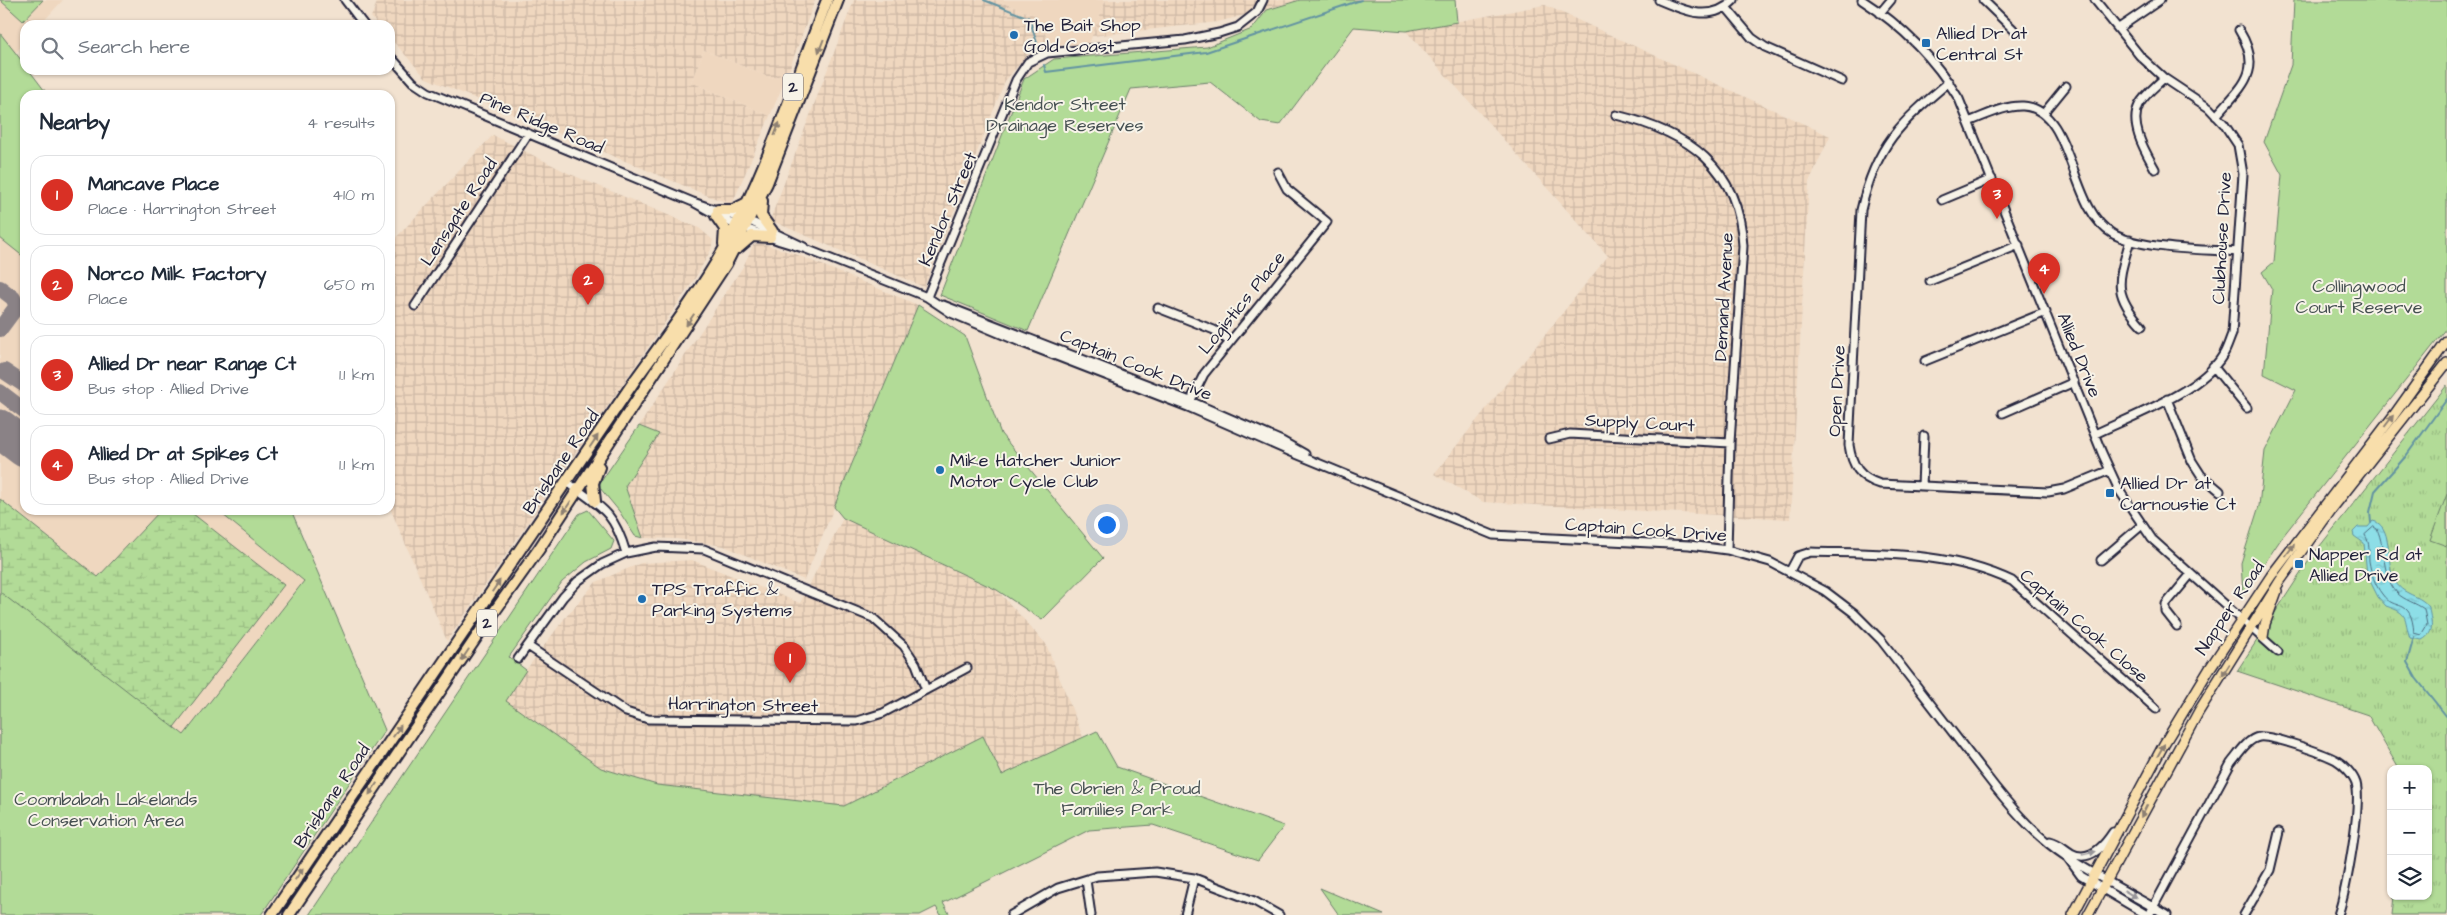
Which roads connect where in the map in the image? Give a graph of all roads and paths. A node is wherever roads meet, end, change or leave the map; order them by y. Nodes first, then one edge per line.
1 (345, 0) edge
2 (827, 0) edge
3 (838, 0) edge
4 (1262, 0) edge
5 (1659, 0) edge
6 (1734, 0) edge
7 (1862, 0) edge
8 (1891, 0) edge
9 (1983, 0) edge
10 (2095, 0) edge
11 (2160, 0) edge
12 (1726, 7) junction
13 (1880, 13) junction
14 (360, 20) edge
15 (2119, 28) junction
16 (2013, 29) dead end
17 (2239, 30) dead end
18 (395, 62) edge
19 (2164, 78) junction
20 (1842, 80) dead end
21 (1949, 82) junction
22 (2066, 86) dead end
23 (2044, 113) junction
24 (1616, 115) dead end
25 (2216, 116) junction
26 (1968, 122) junction
27 (528, 134) junction
28 (2155, 169) dead end
29 (1278, 172) dead end
30 (1992, 180) junction
31 (766, 183) junction
32 (1942, 200) dead end
33 (747, 203) junction
34 (717, 213) junction
35 (742, 223) junction
36 (771, 234) junction
37 (2130, 240) junction
38 (2019, 245) junction
39 (728, 251) junction
40 (2237, 252) junction
41 (1930, 281) dead end
42 (927, 298) junction
43 (415, 306) dead end
44 (1158, 308) dead end
45 (2046, 312) junction
46 (2142, 326) dead end
47 (2447, 341) edge
48 (1230, 342) junction
49 (1925, 361) dead end
50 (2447, 364) edge
51 (2213, 366) junction
52 (2074, 382) junction
53 (2167, 399) junction
54 (1189, 404) junction
55 (2247, 408) dead end
56 (2003, 413) dead end
57 (622, 422) junction
58 (2095, 434) junction
59 (1924, 436) dead end
60 (1549, 439) dead end
61 (1730, 443) junction
62 (2110, 470) junction
63 (568, 482) junction
64 (1922, 486) junction
65 (578, 490) junction
66 (2220, 491) dead end
67 (596, 501) junction
68 (2142, 525) junction
69 (1727, 550) junction
70 (626, 553) junction
71 (2101, 560) dead end
72 (1790, 571) junction
73 (2191, 574) junction
74 (2280, 581) junction
75 (2243, 618) junction
76 (2177, 626) dead end
77 (2250, 628) junction
78 (2263, 637) junction
79 (528, 646) junction
80 (2278, 652) dead end
81 (518, 659) dead end
82 (967, 668) dead end
83 (926, 690) junction
84 (2156, 710) dead end
85 (2122, 824) junction
86 (2279, 832) dead end
87 (2047, 841) junction
88 (2093, 877) junction
89 (1194, 878) junction
90 (1086, 880) junction
91 (2105, 884) junction
92 (2153, 907) junction
93 (272, 915) edge
94 (289, 915) edge
95 (1011, 915) edge
96 (1091, 915) edge
97 (1185, 915) edge
98 (1279, 915) edge
99 (2073, 915) edge
100 (2088, 915) edge
101 (2148, 915) edge
102 (2167, 915) edge
103 (2244, 915) edge
104 (2338, 915) edge

1 - 14 street
33 -> 2 highway, Brisbane Road / 2
3 -> 31 highway, Brisbane Road / 2
4 - 42 street, Kendor Street
5 - 12 street
6 - 12 street
7 - 13 street, Allied Drive
8 - 13 street
9 - 16 street
10 - 15 street, Clubhouse Drive
11 - 15 street
12 - 20 street
13 - 21 street, Allied Drive
15 - 19 street, Clubhouse Drive
17 - 25 street
18 - 27 street, Pine Ridge Road
19 - 25 street, Clubhouse Drive
19 - 28 street
21 - 26 street, Allied Drive
21 - 64 street, Open Drive
22 - 23 street
23 - 26 street
23 - 37 street
24 - 61 street, Demand Avenue
25 - 40 street, Clubhouse Drive
26 - 30 street, Allied Drive
27 - 34 street, Pine Ridge Road
27 - 43 street, Lensgate Road
29 - 48 street, Logistics Place
30 - 32 street
30 - 38 street, Allied Drive
31 - 35 highway, Brisbane Road / 2
31 - 36 highway
33 - 34 highway
33 - 35 highway, Brisbane Road / 2
34 - 35 street, Pine Ridge Road
34 - 39 highway
35 - 36 street, Captain Cook Drive
35 - 39 highway, Brisbane Road / 2
36 - 39 highway
36 - 42 street, Captain Cook Drive
37 - 40 street
37 - 46 street
38 - 41 street
38 - 45 street, Allied Drive
39 -> 57 highway, Brisbane Road / 2
63 -> 39 highway, Brisbane Road / 2
40 - 51 street, Clubhouse Drive
42 - 54 street, Captain Cook Drive
44 - 48 street
45 - 49 street
45 - 52 street, Allied Drive
75 -> 47 main road, Napper Road
48 - 54 street, Logistics Place
50 - 74 main road, Napper Road
51 - 53 street, Clubhouse Drive
51 - 55 street
52 - 56 street
52 - 58 street, Allied Drive
53 - 58 street, Clubhouse Drive
53 - 66 street
54 - 69 street, Captain Cook Drive
57 - 65 highway, Brisbane Road / 2
57 - 67 highway
58 - 62 street, Allied Drive
59 - 64 street
60 - 61 street, Supply Court
61 - 69 street, Demand Avenue
62 - 64 street, Open Drive
62 - 68 street, Allied Drive
63 - 65 street
93 -> 63 highway, Brisbane Road / 2
65 - 67 street
65 -> 94 highway, Brisbane Road / 2
67 - 70 street
68 - 71 street
68 - 73 street, Allied Drive
69 - 72 street, Captain Cook Drive
70 - 79 street
70 - 83 street
72 - 84 street, Captain Cook Close
72 - 87 street, Captain Cook Drive
73 - 75 street, Allied Drive
73 - 76 street
74 - 77 main road, Napper Road
74 - 78 main road
75 - 77 street, Allied Drive
85 -> 75 main road, Napper Road
77 - 78 street
77 -> 91 main road, Napper Road
78 - 80 street
79 - 81 street
79 - 83 street, Harrington Street
82 - 83 street, Harrington Street
87 -> 85 street
85 - 88 main road, Napper Road
86 - 103 street
87 - 88 street, Captain Cook Drive
88 - 91 street, Captain Cook Drive
88 - 99 main road, Napper Road
89 - 90 street
89 - 97 street
89 - 98 street
90 - 95 street
90 - 96 street
91 -> 92 street
91 - 100 main road, Napper Road
91 - 101 street
92 - 101 street
92 - 102 street
92 - 104 street

